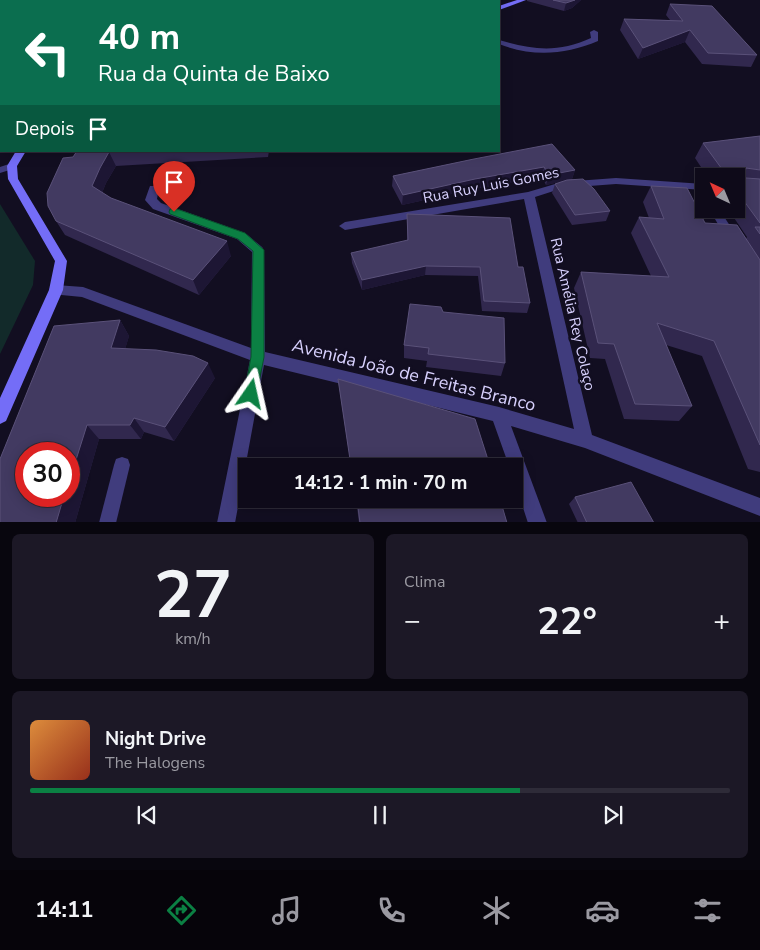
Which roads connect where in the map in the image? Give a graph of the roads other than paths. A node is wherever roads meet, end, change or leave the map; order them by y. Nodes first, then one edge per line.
1 (523, 0) edge
2 (500, 8) edge
3 (594, 32) dead end
4 (500, 42) edge
5 (20, 152) edge
6 (6, 168) edge
7 (154, 188) dead end
8 (695, 188) edge
9 (529, 195) junction
10 (720, 218) edge
11 (345, 226) dead end
12 (740, 250) edge
13 (56, 290) junction
14 (258, 357) junction
15 (499, 415) junction
16 (0, 416) edge
17 (585, 440) junction
18 (122, 466) dead end
19 (760, 507) edge
20 (107, 522) edge
21 (226, 522) edge
22 (538, 522) edge

1 - 2 main road
3 - 4 street
5 - 6 main road
6 - 13 main road
7 - 14 street
8 - 9 street, Rua Ruy Luis Gomes
9 - 11 street, Rua Ruy Luis Gomes
9 - 17 street, Rua Amélia Rey Colaço
10 - 12 street
13 - 14 street, Avenida João de Freitas Branco
13 - 16 main road
14 - 15 street, Avenida João de Freitas Branco
14 - 21 street
15 - 17 street, Avenida João de Freitas Branco
15 - 22 street
17 - 19 street, Avenida João de Freitas Branco
18 - 20 lane

